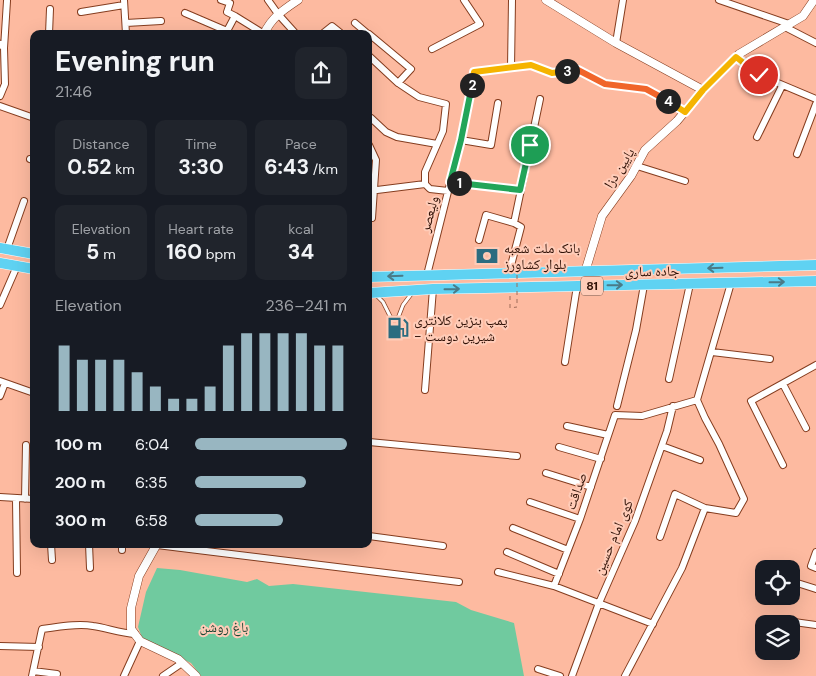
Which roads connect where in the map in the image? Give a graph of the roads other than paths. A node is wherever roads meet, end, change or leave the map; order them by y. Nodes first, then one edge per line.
1 (221, 0) edge
2 (268, 0) edge
3 (298, 0) edge
4 (464, 0) edge
5 (512, 0) edge
6 (546, 0) edge
7 (623, 0) edge
8 (719, 0) edge
9 (814, 0) edge
10 (7, 1) edge
11 (124, 3) edge
12 (740, 4) edge
13 (50, 10) dead end
14 (81, 12) dead end
15 (185, 13) dead end
16 (278, 14) junction
17 (235, 16) junction
18 (161, 21) dead end
19 (355, 22) dead end
20 (126, 23) junction
21 (787, 26) junction
22 (50, 30) edge
23 (126, 30) edge
24 (225, 30) edge
25 (228, 30) edge
26 (258, 30) edge
27 (266, 30) edge
28 (292, 30) edge
29 (327, 30) edge
30 (337, 30) edge
31 (364, 30) edge
32 (372, 37) edge
33 (616, 43) junction
34 (816, 44) edge
35 (2, 46) edge
36 (432, 49) dead end
37 (736, 57) junction
38 (372, 59) edge
39 (511, 68) junction
40 (474, 72) dead end
41 (398, 83) junction
42 (782, 86) junction
43 (471, 89) dead end
44 (703, 90) junction
45 (0, 96) edge
46 (540, 99) dead end
47 (816, 99) edge
48 (498, 103) dead end
49 (816, 104) edge
50 (0, 106) edge
51 (685, 112) junction
52 (30, 117) edge
53 (372, 119) edge
54 (757, 136) dead end
55 (461, 140) junction
56 (437, 144) junction
57 (372, 151) edge
58 (797, 154) dead end
59 (637, 166) junction
60 (685, 181) dead end
61 (450, 182) junction
62 (424, 184) junction
63 (372, 185) edge
64 (520, 190) junction
65 (372, 191) edge
66 (448, 191) junction
67 (24, 201) dead end
68 (514, 223) junction
69 (479, 240) dead end
70 (3, 248) edge
71 (30, 253) edge
72 (0, 263) edge
73 (816, 265) edge
74 (17, 266) junction
75 (30, 269) edge
76 (513, 270) junction
77 (585, 272) junction
78 (427, 275) junction
79 (372, 277) edge
80 (816, 281) edge
81 (732, 283) junction
82 (690, 284) junction
83 (644, 285) junction
84 (577, 286) junction
85 (433, 289) junction
86 (414, 290) junction
87 (372, 292) edge
88 (372, 293) edge
89 (0, 305) edge
90 (712, 352) junction
91 (770, 359) dead end
92 (565, 362) dead end
93 (816, 365) edge
94 (669, 379) dead end
95 (3, 382) edge
96 (783, 384) junction
97 (425, 390) dead end
98 (30, 392) edge
99 (0, 396) edge
100 (697, 400) junction
101 (617, 406) dead end
102 (673, 406) junction
103 (567, 426) dead end
104 (806, 428) dead end
105 (608, 436) junction
106 (372, 442) edge
107 (26, 445) dead end
108 (662, 446) junction
109 (560, 447) dead end
110 (517, 456) dead end
111 (601, 459) junction
112 (700, 460) dead end
113 (783, 465) dead end
114 (546, 473) dead end
115 (591, 487) junction
116 (0, 497) edge
117 (16, 499) junction
118 (25, 499) junction
119 (30, 499) edge
120 (530, 502) dead end
121 (705, 508) junction
122 (580, 519) junction
123 (513, 528) dead end
124 (372, 536) edge
125 (660, 537) dead end
126 (444, 546) dead end
127 (51, 548) edge
128 (90, 548) edge
129 (155, 548) edge
130 (189, 548) edge
131 (568, 550) junction
132 (507, 552) dead end
133 (816, 552) edge
134 (52, 560) dead end
135 (90, 568) dead end
136 (816, 568) edge
137 (17, 572) dead end
138 (498, 572) dead end
139 (559, 574) junction
140 (459, 582) dead end
141 (800, 584) edge
142 (554, 586) junction
143 (816, 588) edge
144 (599, 603) junction
145 (800, 623) edge
146 (652, 624) junction
147 (816, 625) edge
148 (135, 634) junction
149 (140, 641) junction
150 (0, 646) edge
151 (39, 647) junction
152 (182, 663) junction
153 (538, 669) dead end
154 (32, 674) edge
155 (57, 674) dead end
156 (124, 676) edge
157 (163, 676) edge
158 (196, 676) edge
159 (560, 676) edge
160 (572, 676) edge
161 (625, 676) edge

1 - 17 street
2 - 16 street
3 - 16 street
4 - 36 street
5 - 39 street
6 - 33 street
7 - 33 street
8 - 12 street
9 - 21 street, پایین دزا
10 - 35 street
11 - 14 street
11 - 20 street
12 - 21 street
13 - 22 street
15 - 24 street
16 - 27 street
16 - 28 street
17 - 25 street
17 - 26 street
18 - 20 street
19 - 31 street
20 - 23 street
21 - 34 street
21 - 37 street, پایین دزا
29 - 30 street
32 - 41 street
33 - 44 street
35 - 45 street
37 - 42 street
37 - 44 street, پایین دزا
38 - 41 street
39 - 40 street
39 - 51 street
41 - 56 street
42 - 47 street
42 - 54 street
43 - 55 street, ولیعصر
44 - 51 street, پایین دزا
46 - 64 street
48 - 55 street
49 - 58 street
50 - 52 street
51 - 59 street, پایین دزا
53 - 56 street
55 - 61 street, ولیعصر
56 - 62 street
57 - 63 street
59 - 60 street
59 - 77 street, پایین دزا
61 - 64 street
61 - 66 street, ولیعصر
62 - 65 street
62 - 66 street
64 - 68 street
66 - 78 street, ولیعصر
67 - 70 street
68 - 69 street
68 - 76 street
70 - 71 highway
72 - 74 highway
73 -> 77 highway, جاده ساری / 81
74 - 75 highway
74 - 89 street
76 - 77 highway, جاده ساری / 81
76 - 78 highway, جاده ساری / 81
78 -> 79 highway, جاده ساری / 81
81 -> 80 highway, جاده ساری / 81
81 - 82 highway, جاده ساری / 81
81 - 90 street
82 - 83 highway, جاده ساری / 81
82 - 94 street
84 -> 83 highway, جاده ساری / 81
83 - 101 street
85 -> 84 highway, جاده ساری / 81
84 - 92 street
85 - 86 highway, جاده ساری / 81
85 - 97 street
86 - 87 highway, جاده ساری / 81
86 - 88 lane
90 - 91 street
90 - 100 street
93 - 96 street
95 - 98 street
95 - 99 street
96 - 104 street
96 - 113 street
100 - 102 street
100 - 121 street
102 - 105 street, صداقت
102 - 108 street, کوی امام حسین
103 - 105 street
105 - 111 street, صداقت
106 - 110 street
107 - 118 street
108 - 112 street
108 - 144 street, کوی امام حسین
109 - 111 street
111 - 115 street, صداقت
114 - 115 street
115 - 122 street, صداقت
116 - 117 street
117 - 118 street
117 - 137 street
118 - 119 street
120 - 122 street
121 - 125 street
121 - 146 street
122 - 131 street, صداقت
123 - 131 street
124 - 126 street
127 - 134 street
128 - 135 street
129 - 148 street
130 - 140 street
131 - 139 street, صداقت
132 - 139 street
133 - 136 street
138 - 142 street
139 - 142 street, صداقت
141 - 143 street
142 - 144 street
144 - 146 street
144 - 160 street, کوی امام حسین
145 - 147 street
146 - 161 street
148 - 149 street
148 - 151 street
149 - 152 street
149 - 156 street
150 - 151 street
151 - 154 street
152 - 157 street
152 - 158 street
153 - 159 street
154 - 155 street

